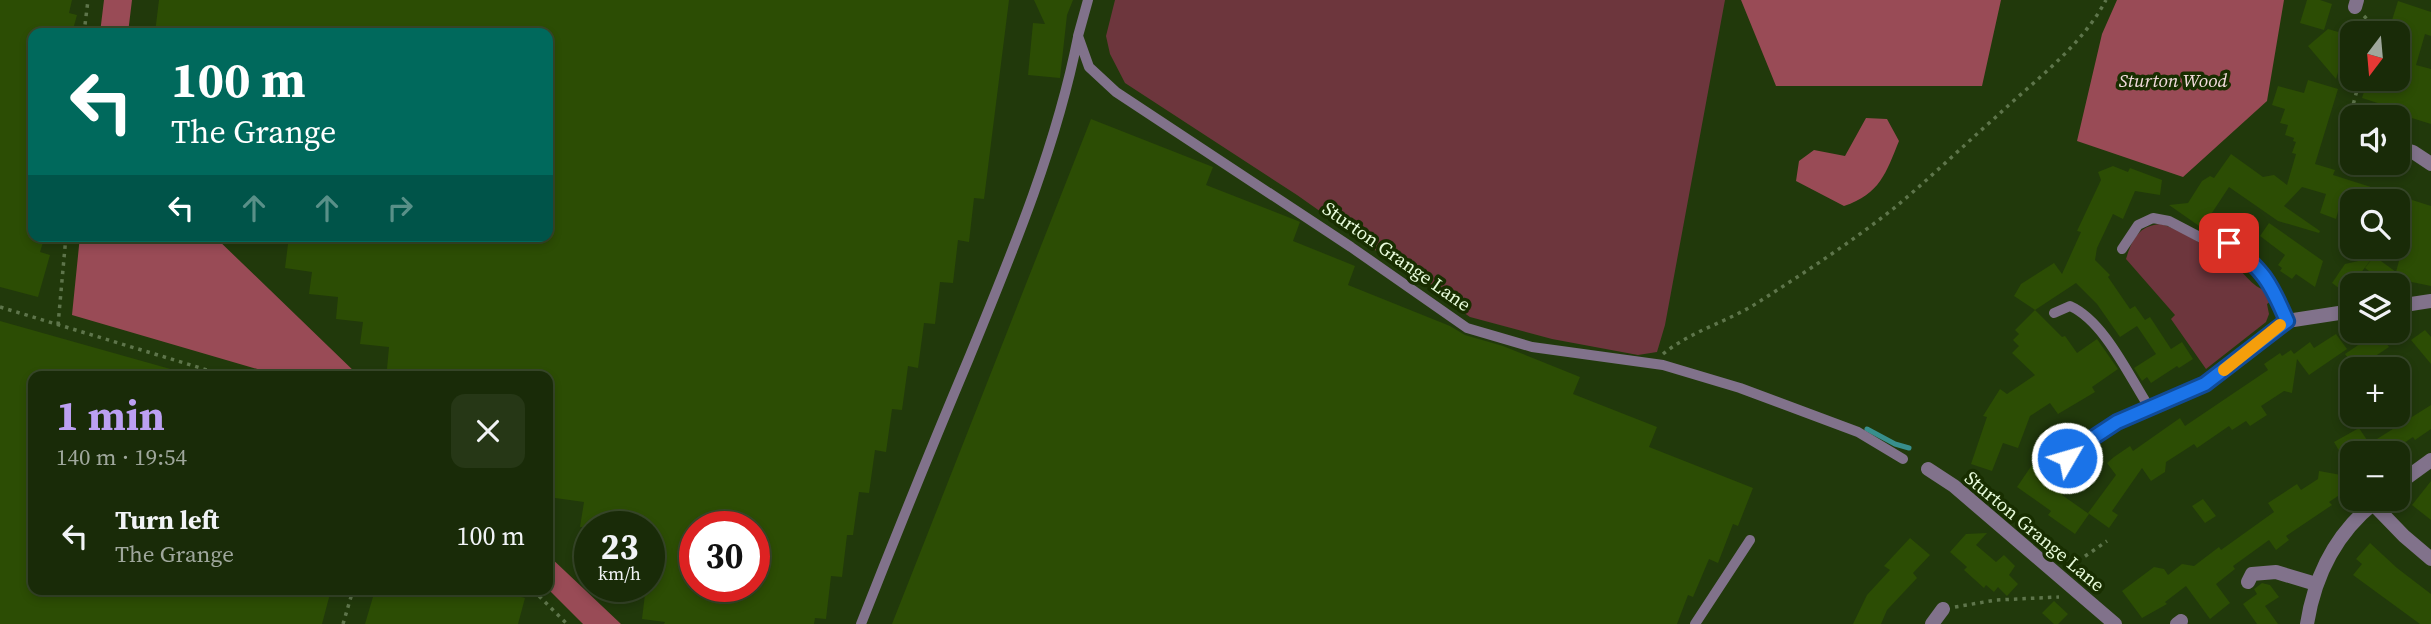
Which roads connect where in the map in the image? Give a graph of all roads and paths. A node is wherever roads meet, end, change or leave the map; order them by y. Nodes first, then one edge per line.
1 (88, 0) edge
2 (1088, 0) edge
3 (2106, 0) edge
4 (2356, 4) edge
5 (2370, 21) edge
6 (85, 28) edge
7 (1078, 36) junction
8 (2410, 151) edge
9 (2431, 164) edge
10 (2238, 224) dead end
11 (65, 242) edge
12 (2229, 243) junction
13 (2122, 249) dead end
14 (2431, 302) edge
15 (2410, 305) edge
16 (0, 307) edge
17 (2054, 313) dead end
18 (2340, 313) edge
19 (2287, 321) junction
20 (58, 325) junction
21 (1651, 364) junction
22 (210, 371) edge
23 (2148, 407) junction
24 (2046, 444) dead end
25 (2067, 458) junction
26 (1903, 459) dead end
27 (2431, 460) edge
28 (2081, 468) dead end
29 (1928, 469) dead end
30 (2410, 475) edge
31 (2365, 511) edge
32 (2384, 511) edge
33 (1750, 540) dead end
34 (2107, 541) dead end
35 (2431, 559) edge
36 (2057, 576) junction
37 (2248, 582) dead end
38 (2316, 584) junction
39 (352, 595) edge
40 (538, 595) edge
41 (2081, 596) junction
42 (1943, 609) joint
43 (343, 624) edge
44 (567, 624) edge
45 (861, 624) edge
46 (1695, 624) edge
47 (1931, 624) edge
48 (2115, 624) edge
49 (2307, 624) edge

1 - 6 path
2 - 7 lane
3 - 21 path
4 - 5 path
7 - 21 lane, Sturton Grange Lane
7 - 45 lane
8 - 9 street
10 - 12 street
11 - 20 path
12 - 13 lane
12 - 19 street
14 - 15 street
16 - 20 path
17 - 23 lane
18 - 19 street
19 - 23 street
20 - 22 path
21 - 26 lane, Sturton Grange Lane
23 - 25 street
24 - 25 street
25 - 28 street
27 - 30 street
29 - 36 street, Sturton Grange Lane
31 - 38 street
32 - 35 street
33 - 46 lane
34 - 36 path
36 - 41 street, Sturton Grange Lane
37 - 38 street
38 - 49 street
39 - 43 path
40 - 44 path
41 - 42 path
41 - 48 street, Sturton Grange Lane
42 - 47 street

